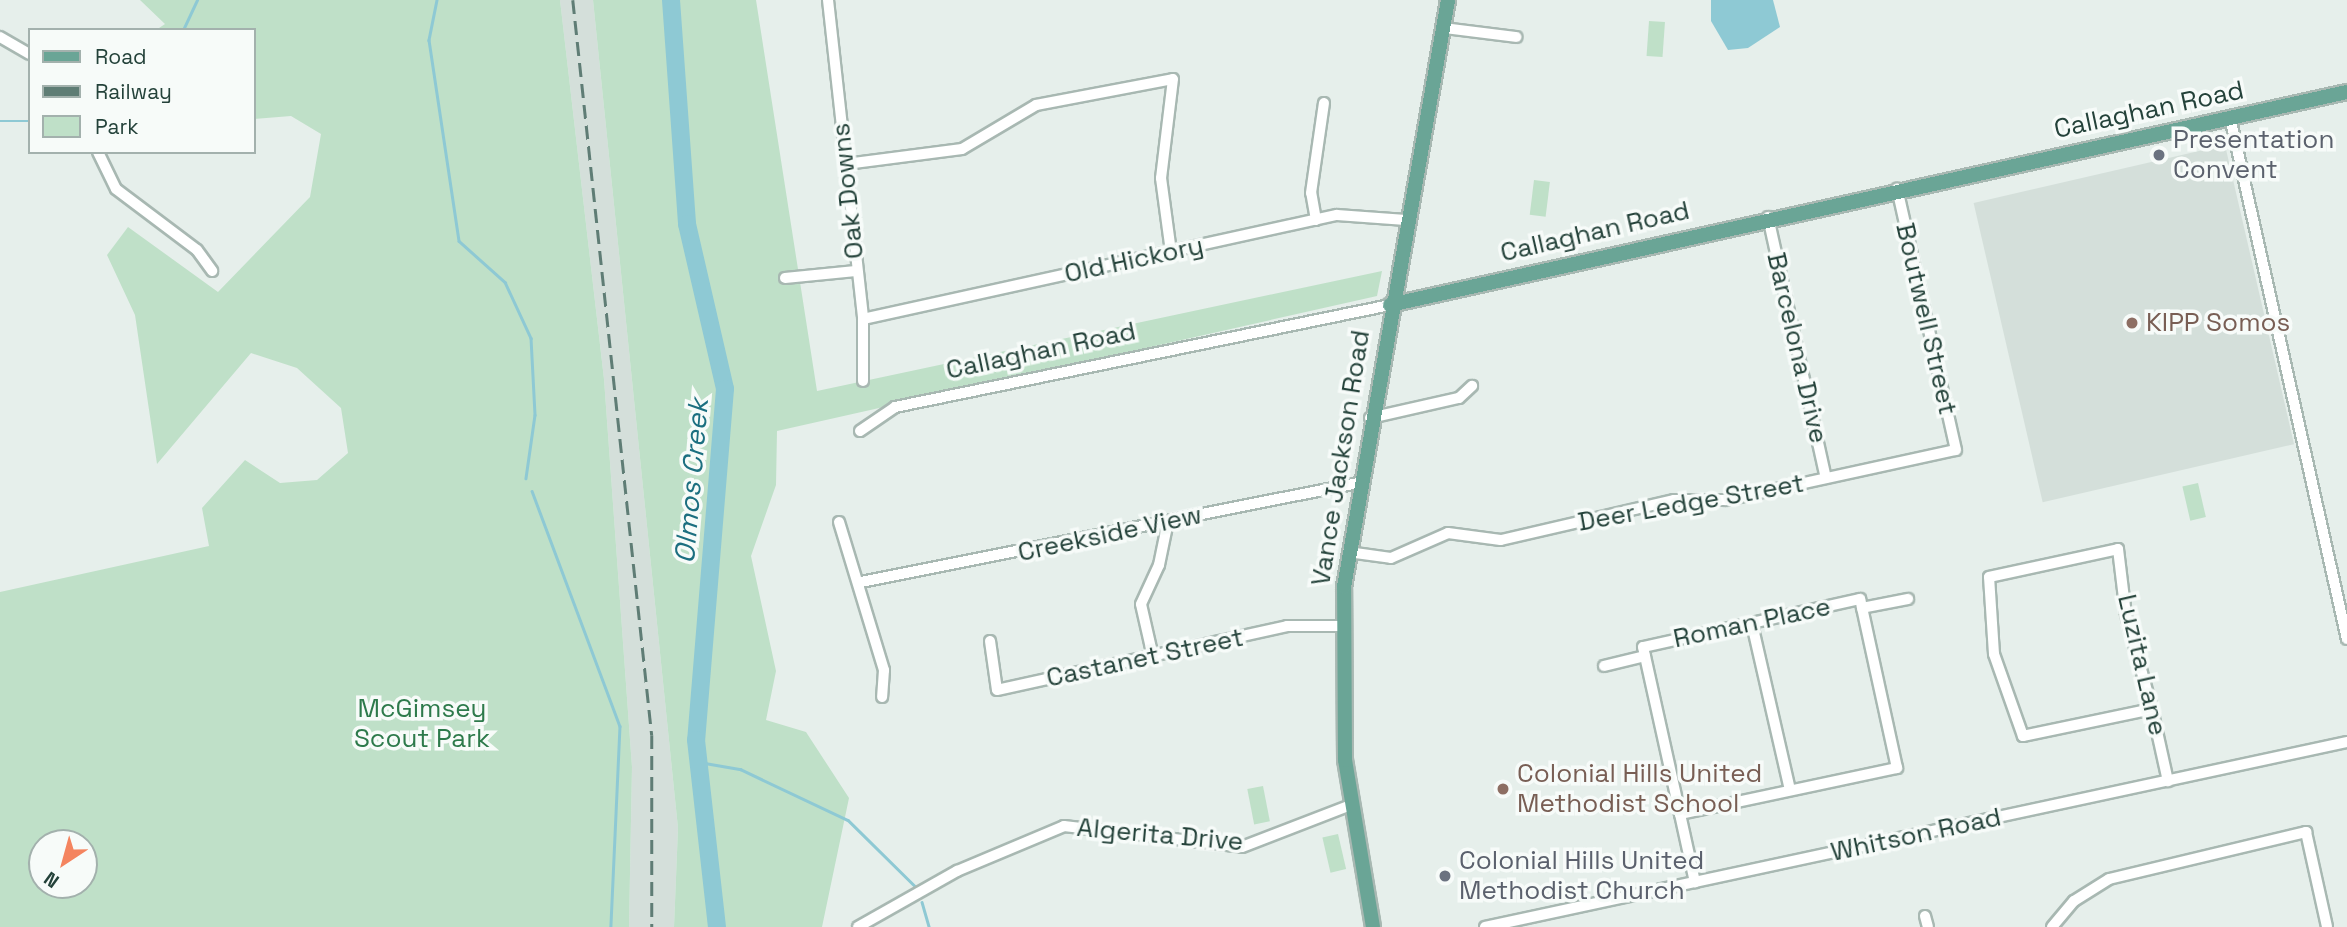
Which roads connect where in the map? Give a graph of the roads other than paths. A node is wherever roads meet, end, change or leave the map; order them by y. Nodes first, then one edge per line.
1 (828, 0) edge
2 (1448, 0) edge
3 (1444, 28) junction
4 (0, 37) edge
5 (1516, 37) dead end
6 (28, 53) edge
7 (2347, 92) edge
8 (1324, 103) dead end
9 (2230, 117) junction
10 (99, 154) edge
11 (846, 164) junction
12 (1897, 189) junction
13 (1768, 217) junction
14 (1316, 220) junction
15 (1406, 220) junction
16 (1171, 252) junction
17 (212, 271) dead end
18 (856, 271) junction
19 (785, 278) dead end
20 (1390, 304) junction
21 (863, 319) junction
22 (863, 381) dead end
23 (1472, 386) dead end
24 (1370, 418) junction
25 (860, 431) dead end
26 (1955, 450) joint
27 (1826, 478) junction
28 (1358, 483) junction
29 (1168, 521) junction
30 (839, 522) dead end
31 (1348, 552) junction
32 (861, 582) junction
33 (2347, 584) edge
34 (2335, 587) junction
35 (1908, 598) dead end
36 (1861, 604) junction
37 (1752, 624) junction
38 (1342, 626) junction
39 (2347, 639) edge
40 (990, 641) dead end
41 (1644, 652) junction
42 (1153, 657) junction
43 (1604, 666) dead end
44 (882, 696) dead end
45 (2152, 709) junction
46 (2347, 742) edge
47 (2168, 781) junction
48 (1790, 790) junction
49 (1351, 805) junction
50 (1680, 814) junction
51 (1695, 881) junction
52 (858, 927) edge
53 (1373, 927) edge
54 (1485, 927) edge
55 (2052, 927) edge
56 (2327, 927) edge

1 - 11 street, Oak Downs
2 - 3 main road, Vance Jackson Road
3 - 5 street
3 - 15 main road, Vance Jackson Road
4 - 6 street
7 - 9 main road, Callaghan Road
8 - 14 street
9 - 12 main road, Callaghan Road
9 - 34 street
10 - 17 street
11 - 16 street
11 - 18 street, Oak Downs
12 - 13 main road, Callaghan Road
12 - 26 street, Boutwell Street
13 - 20 main road, Callaghan Road
13 - 27 street, Barcelona Drive
14 - 15 street, Old Hickory
14 - 16 street, Old Hickory
15 - 20 main road, Vance Jackson Road
16 - 21 street, Old Hickory
18 - 19 street
18 - 21 street, Oak Downs
20 - 24 main road, Vance Jackson Road
20 - 25 street, Callaghan Road
21 - 22 street, Oak Downs
23 - 24 street
24 - 28 main road, Vance Jackson Road
26 - 27 street, Deer Ledge Street
27 - 31 street, Deer Ledge Street
28 - 29 street, Creekside View
28 - 31 main road, Vance Jackson Road
29 - 32 street, Creekside View
29 - 42 street
30 - 32 street
31 - 38 main road, Vance Jackson Road
32 - 44 street
33 - 34 street
34 - 39 street
35 - 36 street, Roman Place
36 - 37 street, Roman Place
36 - 48 street
37 - 41 street, Roman Place
37 - 48 street
38 - 42 street, Castanet Street
38 - 49 main road, Vance Jackson Road
40 - 42 street, Castanet Street
41 - 43 street, Roman Place
41 - 50 street
45 - 45 street, Luzita Lane
45 - 47 street, Luzita Lane
46 - 47 street, Whitson Road
47 - 51 street, Whitson Road
48 - 50 street
49 - 52 street, Algerita Drive
49 - 53 main road, Vance Jackson Road
50 - 51 street
51 - 54 street, Whitson Road
55 - 56 street

